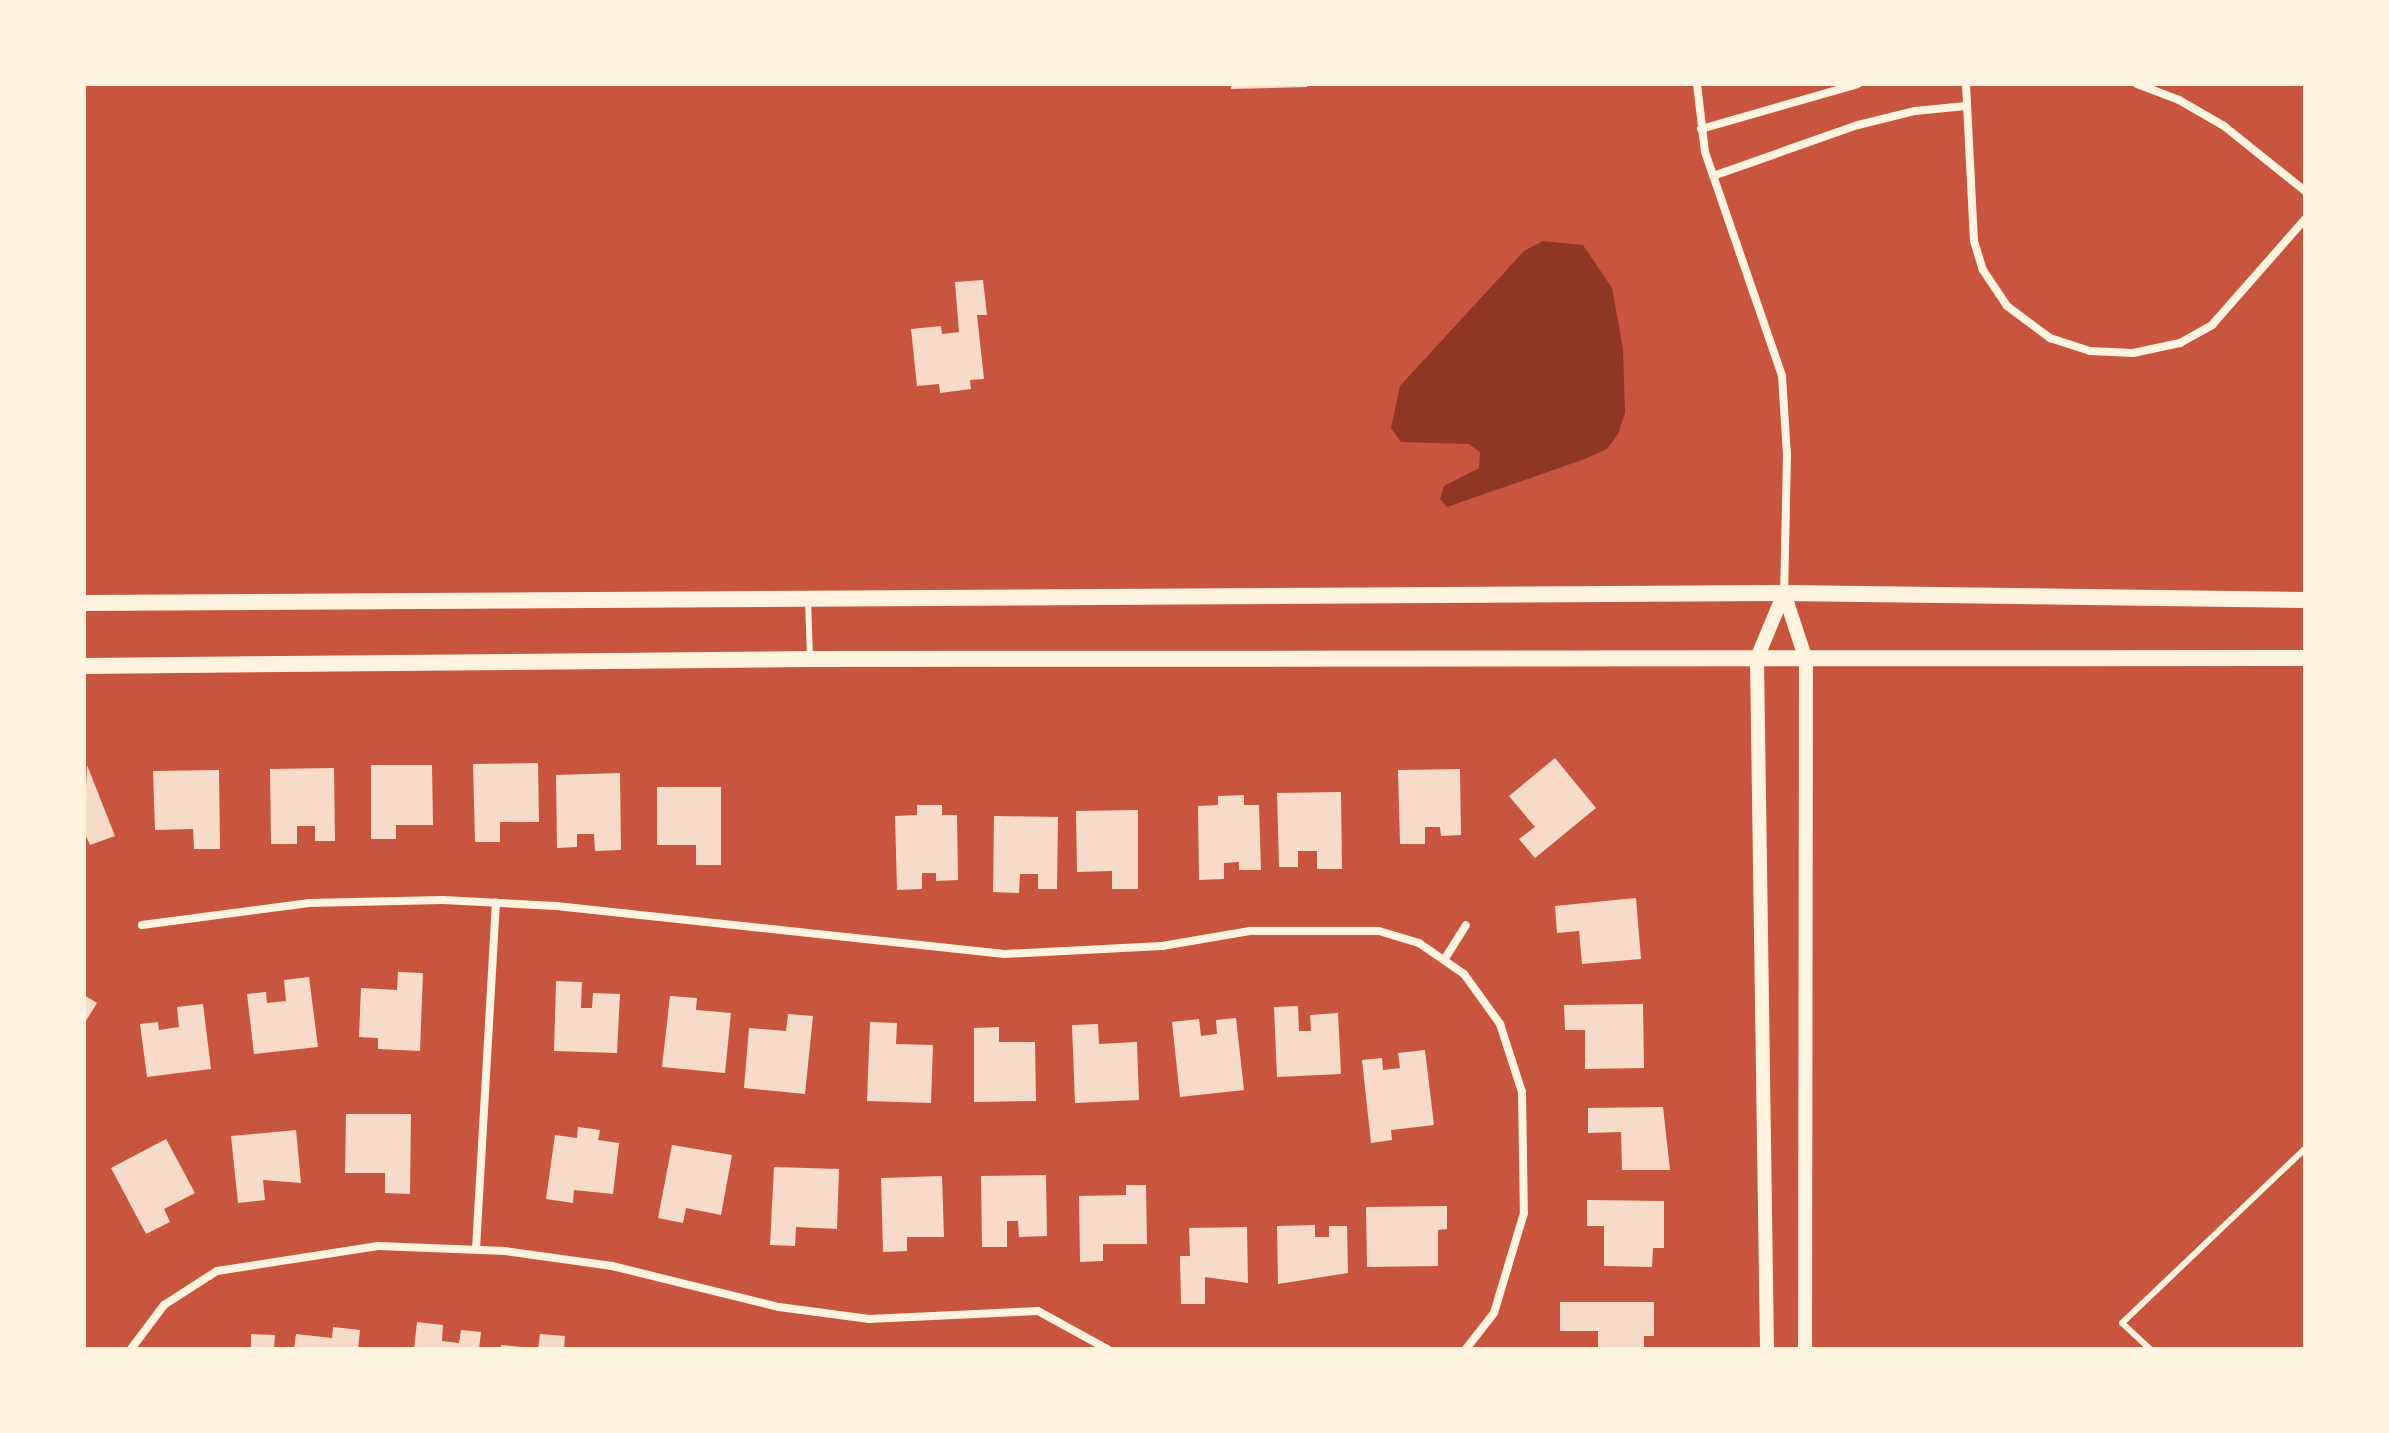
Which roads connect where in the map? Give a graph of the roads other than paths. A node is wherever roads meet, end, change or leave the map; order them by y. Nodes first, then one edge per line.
1 (1697, 84) edge
2 (1858, 84) edge
3 (1966, 84) edge
4 (2137, 84) edge
5 (1966, 106) junction
6 (1701, 129) junction
7 (1713, 176) junction
8 (2305, 191) edge
9 (2305, 219) edge
10 (1784, 593) junction
11 (808, 596) junction
12 (2305, 600) edge
13 (84, 603) edge
14 (1757, 658) junction
15 (2305, 658) edge
16 (810, 659) junction
17 (1806, 660) junction
18 (84, 666) edge
19 (496, 903) junction
20 (142, 925) dead end
21 (1466, 925) dead end
22 (1444, 960) junction
23 (2305, 1150) edge
24 (476, 1249) junction
25 (131, 1349) edge
26 (1107, 1349) edge
27 (1466, 1349) edge
28 (1767, 1349) edge
29 (1805, 1349) edge
30 (2150, 1349) edge

1 - 6 street
2 - 6 street
3 - 5 street
4 - 8 street
5 - 7 street
5 - 9 street
6 - 7 street
7 - 10 street
10 - 11 main road
10 - 12 main road
10 - 14 street
10 - 17 street
11 - 13 main road
11 - 16 lane
14 - 16 main road
14 - 17 main road
14 - 28 street
15 - 17 main road
16 - 18 main road
17 - 29 street
19 - 20 street
19 - 22 street
19 - 24 street
21 - 22 street
22 - 27 street
23 - 30 lane
24 - 25 street
24 - 26 street

